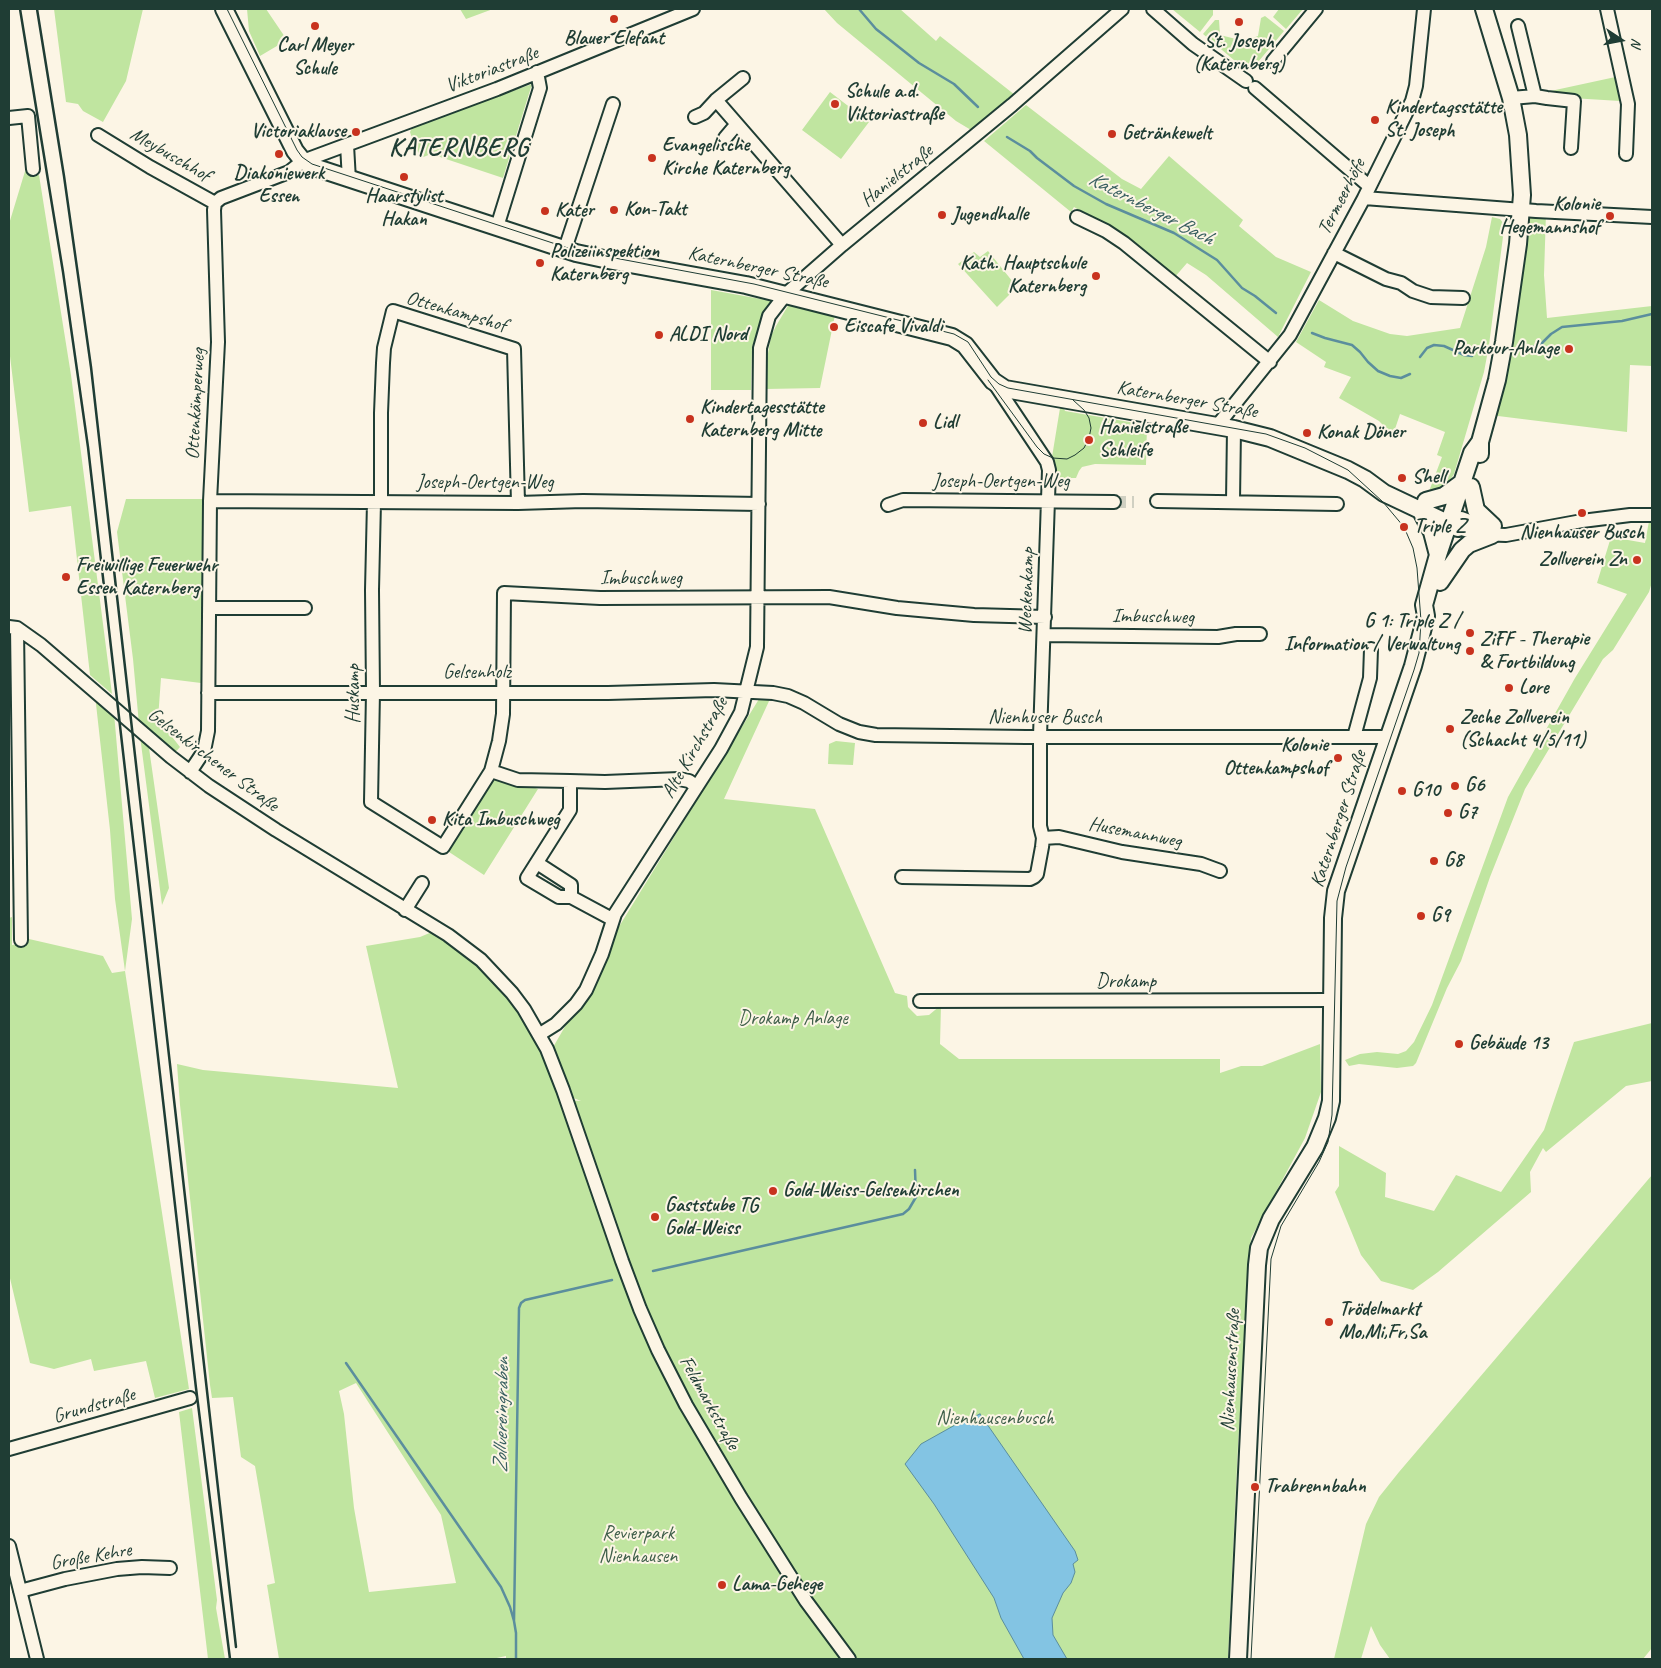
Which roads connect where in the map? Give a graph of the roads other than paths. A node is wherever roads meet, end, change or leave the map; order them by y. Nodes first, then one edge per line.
1 (224, 9) edge
2 (693, 9) edge
3 (1122, 9) edge
4 (1153, 9) edge
5 (1316, 9) edge
6 (1424, 9) edge
7 (1484, 9) edge
8 (1607, 9) edge
9 (1518, 26) dead end
10 (1272, 61) dead end
11 (537, 72) junction
12 (743, 78) dead end
13 (1535, 96) junction
14 (1511, 98) junction
15 (716, 100) junction
16 (613, 104) dead end
17 (695, 117) dead end
18 (9, 118) edge
19 (736, 125) junction
20 (98, 135) dead end
21 (726, 138) dead end
22 (348, 145) junction
23 (1571, 148) dead end
24 (1626, 154) dead end
25 (303, 161) junction
26 (33, 169) dead end
27 (349, 180) junction
28 (1370, 186) junction
29 (1364, 198) junction
30 (216, 202) junction
31 (1521, 210) junction
32 (1077, 217) dead end
33 (1652, 217) edge
34 (497, 227) junction
35 (842, 245) junction
36 (565, 249) junction
37 (1334, 253) junction
38 (786, 294) junction
39 (1463, 298) dead end
40 (1270, 362) junction
41 (995, 384) junction
42 (1217, 426) junction
43 (1234, 429) junction
44 (1039, 450) joint
45 (1467, 485) junction
46 (210, 501) junction
47 (1049, 501) junction
48 (1157, 501) dead end
49 (1233, 501) junction
50 (377, 502) junction
51 (1114, 502) tunnel mouth
52 (518, 503) junction
53 (759, 504) junction
54 (1337, 504) dead end
55 (888, 505) dead end
56 (1423, 506) junction
57 (1652, 515) edge
58 (1455, 521) junction
59 (1493, 530) junction
60 (1438, 555) junction
61 (1440, 582) junction
62 (758, 598) junction
63 (209, 608) junction
64 (305, 608) dead end
65 (1426, 616) junction
66 (1045, 617) junction
67 (13, 627) edge
68 (1260, 634) dead end
69 (1045, 635) junction
70 (1371, 648) dead end
71 (373, 692) junction
72 (503, 692) junction
73 (746, 692) junction
74 (208, 693) junction
75 (1040, 736) junction
76 (1354, 737) junction
77 (1389, 737) junction
78 (490, 771) junction
79 (190, 772) junction
80 (570, 781) junction
81 (696, 786) junction
82 (1043, 838) junction
83 (443, 847) joint
84 (537, 863) junction
85 (14, 870) edge
86 (1220, 871) dead end
87 (902, 877) dead end
88 (422, 883) dead end
89 (571, 897) junction
90 (405, 910) junction
91 (612, 919) junction
92 (21, 940) dead end
93 (1332, 1000) junction
94 (920, 1001) dead end
95 (540, 1034) junction
96 (1330, 1101) joint
97 (580, 1142) joint
98 (190, 1398) dead end
99 (9, 1449) edge
100 (9, 1546) edge
101 (170, 1568) dead end
102 (20, 1591) junction
103 (37, 1659) edge
104 (850, 1659) edge
105 (1238, 1659) edge

1 - 25 main road
2 - 11 street, Viktoriastraße
3 - 35 street, Hanielstraße
4 - 28 street
5 - 10 street
6 - 28 street, Termeerhöfe
7 - 14 main road
8 - 24 street
9 - 13 street
11 - 22 street, Viktoriastraße
11 - 34 street
12 - 15 street
13 - 14 street
13 - 23 street
14 - 31 main road
15 - 17 street
15 - 19 street
16 - 36 street
18 - 26 street
19 - 21 street
19 - 35 street
20 - 30 street, Meybuschhof
22 - 25 street, Viktoriastraße
22 - 27 street
25 - 27 main road, Katernberger Straße
25 - 30 street, Meybuschhof
27 - 34 main road, Katernberger Straße
28 - 29 street, Termeerhöfe
29 - 31 street
29 - 37 street, Termeerhöfe
30 - 46 street, Ottenkämperweg
31 - 33 street
31 - 45 main road
32 - 40 street
34 - 36 main road, Katernberger Straße
35 - 38 street, Hanielstraße
36 - 38 main road, Katernberger Straße
37 - 39 street
37 - 40 street, Termeerhöfe
38 - 41 main road, Katernberger Straße
38 - 53 street, Alte Kirchstraße
40 - 42 street, Termeerhöfe
41 - 42 main road, Katernberger Straße
41 - 44 street, Katernberger Straße
42 - 43 main road, Katernberger Straße
43 - 49 street
43 - 56 main road, Katernberger Straße
44 - 47 street, Weckenkamp
45 - 56 main road
45 - 58 main road
45 - 59 main road
46 - 50 street, Joseph-Oertgen-Weg
46 - 63 street, Ottenkämperweg
47 - 51 street, Joseph-Oertgen-Weg
47 - 55 street, Joseph-Oertgen-Weg
47 - 66 street, Weckenkamp
48 - 49 street
49 - 54 street
50 - 52 street, Joseph-Oertgen-Weg
50 - 52 street, Ottenkampshof
50 - 71 street, Huskamp
52 - 53 street, Joseph-Oertgen-Weg
53 - 62 street, Alte Kirchstraße
56 - 58 main road, Katernberger Straße
56 - 60 main road
57 - 59 street
58 - 59 street
58 - 60 main road, Katernberger Straße
58 - 61 main road, Katernberger Straße
59 - 61 main road
60 - 65 main road, Katernberger Straße
61 - 65 main road, Katernberger Straße
62 - 66 street, Imbuschweg
62 - 72 street, Imbuschweg
62 - 73 street, Alte Kirchstraße
63 - 64 street
63 - 74 street, Ottenkämperweg
65 - 77 main road, Katernberger Straße
66 - 69 street, Weckenkamp
67 - 79 street, Gelsenkirchener Straße
67 - 85 street
68 - 69 street, Imbuschweg
69 - 75 street, Weckenkamp
70 - 76 street
71 - 72 street, Gelsenholz
71 - 74 street, Gelsenholz
71 - 83 street, Huskamp
72 - 73 street, Gelsenholz
72 - 78 street, Imbuschweg
73 - 75 street, Nienhuser Busch
73 - 81 street, Alte Kirchstraße
74 - 79 street, Ottenkämperweg
75 - 76 street, Nienhuser Busch
75 - 82 street
76 - 77 street, Nienhuser Busch
77 - 93 main road, Katernberger Straße
78 - 80 street
78 - 83 street, Imbuschweg
79 - 90 street, Gelsenkirchener Straße
80 - 81 street
80 - 84 street
81 - 91 street, Alte Kirchstraße
82 - 86 street, Husemannweg
82 - 87 street
84 - 89 street
84 - 89 street
85 - 92 street
88 - 90 street
89 - 91 street
90 - 95 street, Gelsenkirchener Straße
91 - 95 street, Alte Kirchstraße
93 - 94 street, Drokamp
93 - 96 main road, Katernberger Straße
95 - 97 street, Gelsenkirchener Straße
96 - 105 main road, Nienhausenstraße
97 - 104 street, Feldmarkstraße
98 - 99 street, Grundstraße
100 - 102 street
101 - 102 street, Große Kehre
102 - 103 street

